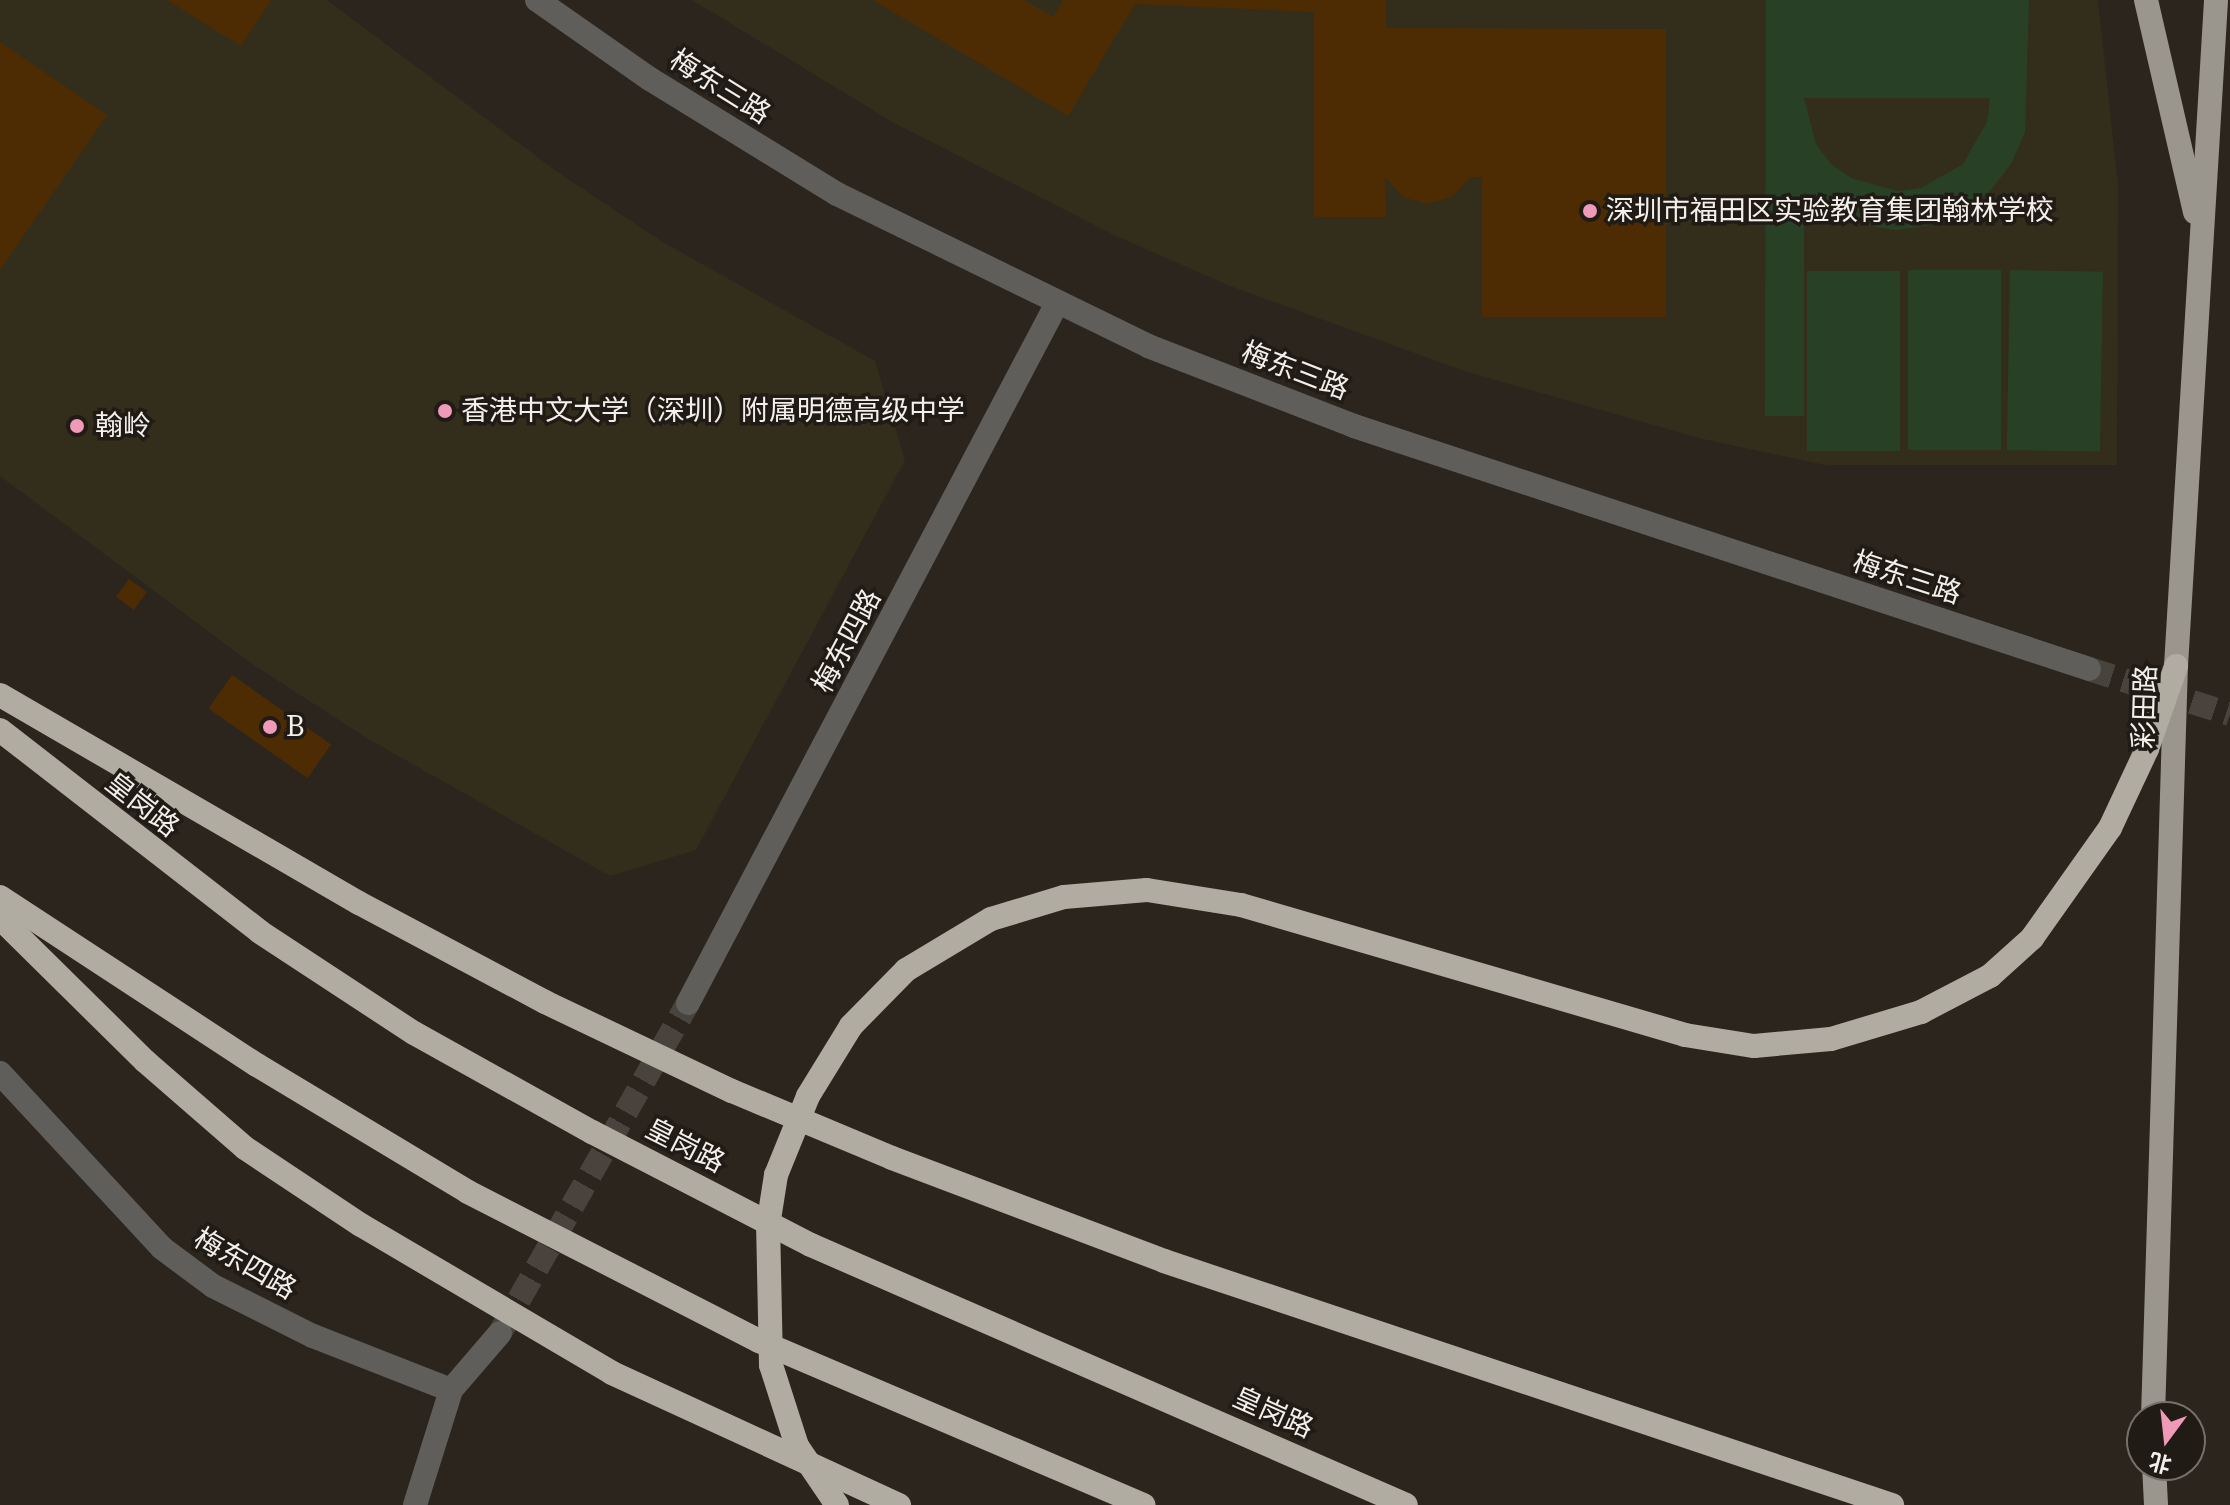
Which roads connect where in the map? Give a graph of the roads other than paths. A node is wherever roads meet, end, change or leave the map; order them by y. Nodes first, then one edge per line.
1 (537, 0) edge
2 (2146, 0) edge
3 (2216, 0) edge
4 (2202, 241) junction
5 (1056, 305) junction
6 (2176, 666) junction
7 (2089, 669) tunnel mouth
8 (0, 695) edge
9 (0, 730) edge
10 (0, 897) edge
11 (0, 918) edge
12 (688, 1003) tunnel mouth
13 (0, 1073) edge
14 (500, 1333) tunnel mouth
15 (451, 1390) junction
16 (2153, 1401) edge
17 (2155, 1481) edge
18 (415, 1505) edge
19 (837, 1505) edge
20 (899, 1505) edge
21 (1144, 1505) edge
22 (1406, 1505) edge
23 (1892, 1505) edge
24 (2156, 1505) edge

1 - 5 street, 梅东三路
2 - 4 main road
3 - 4 main road, 彩田路
4 - 6 main road, 彩田路
5 - 7 street, 梅东三路
5 - 12 street, 梅东四路
6 - 16 main road, 彩田路
6 - 19 highway
8 - 23 highway
9 - 22 highway, 皇岗路
10 - 21 highway
11 - 20 highway
13 - 15 street, 梅东四路
14 - 15 street
15 - 18 street
17 - 24 main road

